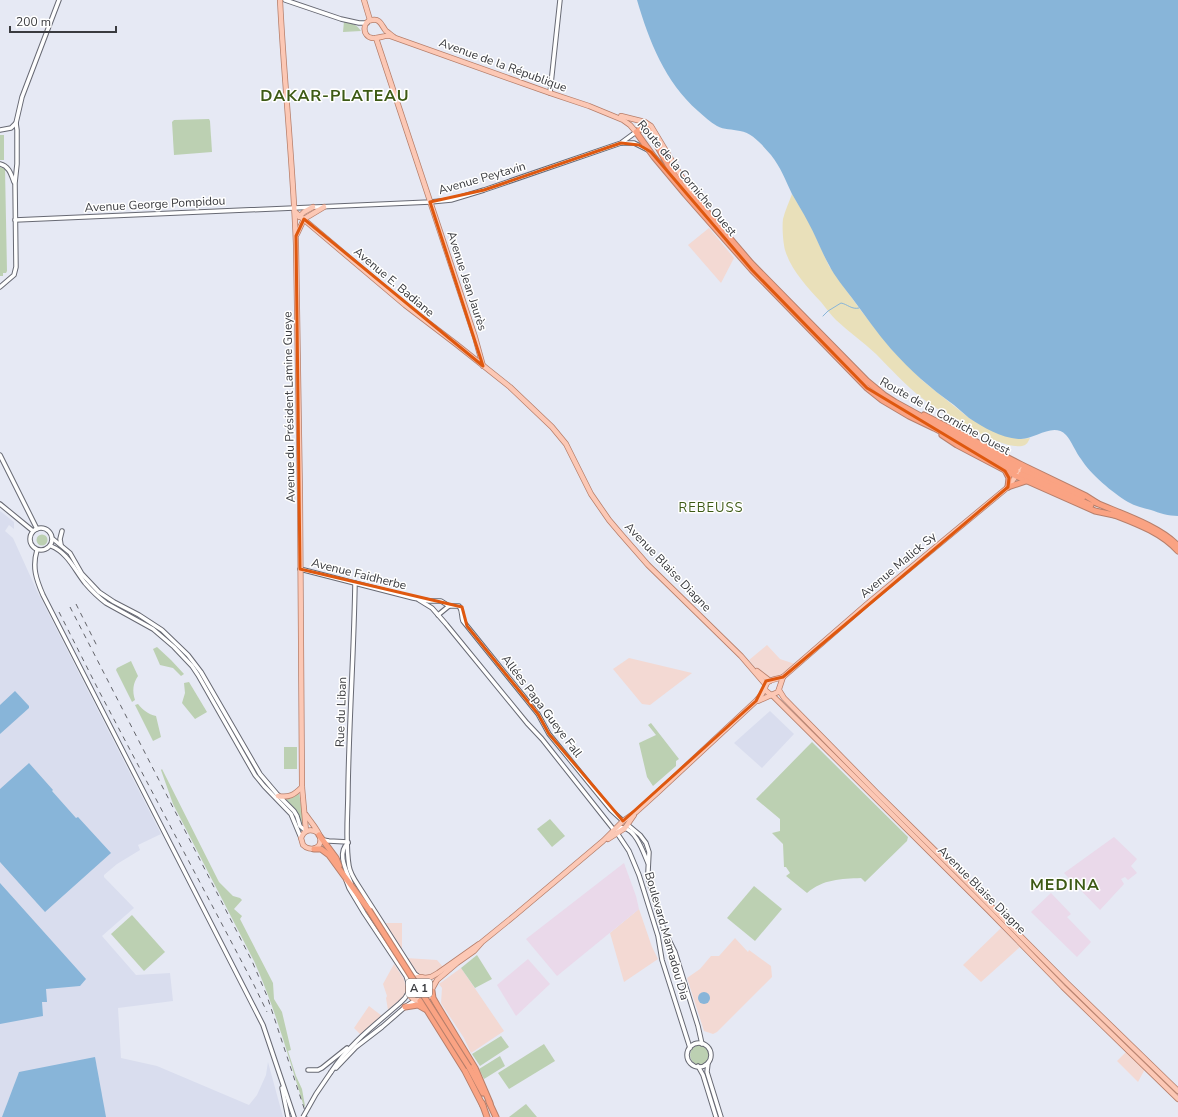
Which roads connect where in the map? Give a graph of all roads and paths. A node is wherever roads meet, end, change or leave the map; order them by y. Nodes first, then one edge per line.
1 (59, 0) edge
2 (280, 0) edge
3 (285, 0) edge
4 (364, 0) edge
5 (560, 0) edge
6 (368, 21) junction
7 (352, 22) junction
8 (383, 27) junction
9 (364, 31) junction
10 (377, 37) junction
11 (394, 37) junction
12 (550, 94) junction
13 (604, 112) junction
14 (16, 123) junction
15 (0, 130) edge
16 (636, 132) junction
17 (621, 143) junction
18 (650, 152) junction
19 (0, 164) edge
20 (15, 183) junction
21 (698, 201) junction
22 (430, 202) junction
23 (324, 206) junction
24 (313, 207) junction
25 (295, 210) junction
26 (302, 218) junction
27 (15, 220) junction
28 (296, 224) junction
29 (296, 236) junction
30 (9, 280) junction
31 (0, 282) edge
32 (0, 287) edge
33 (482, 366) junction
34 (934, 428) junction
35 (0, 455) edge
36 (1005, 471) junction
37 (1019, 471) junction
38 (1026, 481) junction
39 (1008, 487) junction
40 (0, 504) edge
41 (1114, 515) junction
42 (35, 530) junction
43 (62, 531) dead end
44 (53, 539) junction
45 (61, 545) junction
46 (51, 546) junction
47 (1178, 546) edge
48 (37, 550) junction
49 (1178, 551) edge
50 (300, 569) junction
51 (355, 583) junction
52 (413, 598) junction
53 (434, 601) junction
54 (449, 606) junction
55 (432, 608) junction
56 (438, 615) junction
57 (754, 670) junction
58 (783, 677) junction
59 (771, 680) junction
60 (765, 686) junction
61 (779, 689) junction
62 (771, 695) junction
63 (756, 701) junction
64 (302, 787) junction
65 (278, 796) junction
66 (636, 812) junction
67 (305, 813) junction
68 (623, 821) junction
69 (627, 826) junction
70 (306, 831) junction
71 (615, 831) junction
72 (319, 834) junction
73 (301, 838) junction
74 (323, 840) junction
75 (348, 842) junction
76 (314, 849) junction
77 (343, 873) junction
78 (353, 887) junction
79 (482, 942) junction
80 (421, 978) junction
81 (409, 990) junction
82 (432, 990) junction
83 (419, 1000) junction
84 (405, 1006) junction
85 (434, 1020) junction
86 (358, 1039) junction
87 (702, 1044) junction
88 (690, 1048) junction
89 (341, 1060) junction
90 (707, 1064) junction
91 (698, 1066) junction
92 (308, 1070) dead end
93 (472, 1073) junction
94 (280, 1077) junction
95 (1178, 1091) edge
96 (1178, 1099) edge
97 (490, 1103) junction
98 (483, 1106) junction
99 (288, 1117) edge
100 (294, 1117) edge
101 (303, 1117) edge
102 (487, 1117) edge
103 (496, 1117) edge
104 (716, 1117) edge
105 (721, 1117) edge

1 - 14 street
2 - 25 main road, Avenue du Président Lamine Gueye
3 - 7 street
4 - 6 main road
5 - 12 street
6 - 7 street
6 - 8 main road
6 - 9 main road
7 - 9 street
8 - 10 main road
8 - 11 main road, Avenue de la République
9 - 10 main road
10 - 11 main road, Avenue de la République
10 - 22 main road, Avenue Jean Jaurès
11 - 12 main road, Avenue de la République
12 - 13 main road, Avenue de la République
13 - 16 main road, Route de la Corniche Ouest
13 - 21 main road, Route de la Corniche Ouest
14 - 15 street
14 - 20 street
16 - 17 street
16 - 18 highway, Route de la Corniche Ouest
16 - 21 highway
17 - 18 street
17 - 22 street, Avenue Peytavin
18 - 34 highway, Route de la Corniche Ouest
19 - 20 street
20 - 27 street
21 - 37 highway, Route de la Corniche Ouest
22 - 23 street, Avenue Peytavin
22 - 33 main road, Avenue Jean Jaurès
23 - 24 street, Avenue Peytavin
23 - 26 main road
24 - 25 street, Avenue Peytavin
24 - 26 main road
25 - 26 main road, Avenue E. Badiane
25 - 27 street, Avenue George Pompidou
25 - 28 main road, Avenue du Président Lamine Gueye
26 - 28 main road
26 - 29 main road
26 - 33 main road, Avenue E. Badiane
27 - 30 street
28 - 29 main road, Avenue du Président Lamine Gueye
29 - 50 main road, Avenue du Président Lamine Gueye
30 - 31 street
30 - 32 street
33 - 57 main road, Avenue Blaise Diagne
34 - 36 highway
34 - 37 highway, Route de la Corniche Ouest
35 - 42 street
36 - 37 highway
36 - 39 highway
37 - 38 highway
37 - 39 main road, Avenue Malick Sy
37 - 41 highway, Route de la Corniche Ouest
37 - 47 highway
38 - 39 highway
38 - 41 highway
39 - 58 main road, Avenue Malick Sy
40 - 42 street
41 - 49 highway, Route de la Corniche Ouest
42 - 44 street
42 - 48 street
43 - 45 street
44 - 45 street
44 - 46 street
45 - 65 street
46 - 48 street
46 - 73 street
48 - 94 street
50 - 51 street, Avenue Faidherbe
50 - 64 main road, Avenue du Président Lamine Gueye
51 - 52 street, Avenue Faidherbe
51 - 75 street, Rue du Liban
52 - 53 street, Avenue Faidherbe
52 - 55 street, Avenue Faidherbe
53 - 54 street, Avenue Faidherbe
53 - 55 street
54 - 56 street
54 - 68 street, Allées Papa Gueye Fall
55 - 56 street, Allées Papa Gueye Fall
56 - 71 street, Allées Papa Gueye Fall
57 - 59 main road, Avenue Blaise Diagne
57 - 60 main road, Avenue Blaise Diagne
58 - 59 main road, Avenue Malick Sy
58 - 61 main road
59 - 60 main road
59 - 61 main road
60 - 62 main road
60 - 63 main road
61 - 62 main road
61 - 95 main road, Avenue Blaise Diagne
62 - 63 main road
62 - 96 main road, Avenue Blaise Diagne
63 - 66 main road
64 - 65 main road
64 - 67 main road, Avenue du Président Lamine Gueye
65 - 70 street
66 - 68 main road
66 - 69 main road
67 - 70 main road, Avenue du Président Lamine Gueye
67 - 72 main road, Avenue du Président Lamine Gueye
68 - 69 main road
68 - 71 main road
69 - 71 main road
69 - 87 street, Boulevard Mamadou Dia
70 - 72 main road
70 - 73 main road
71 - 79 main road
71 - 88 street, Boulevard Mamadou Dia
72 - 74 highway, A 1
72 - 76 main road
73 - 76 main road
74 - 75 street
74 - 77 highway, A 1
75 - 78 street
75 - 80 street
76 - 77 highway, A 1
77 - 78 highway, A 1
77 - 81 street
78 - 93 highway, A 1, bridge
79 - 80 main road
79 - 82 main road
80 - 81 main road
80 - 82 main road
81 - 83 main road
81 - 86 street
82 - 83 main road
82 - 97 highway
83 - 84 street
83 - 85 highway
84 - 85 highway
84 - 89 street
85 - 98 highway
86 - 89 street
86 - 92 street
87 - 88 street
87 - 90 street
88 - 91 street
89 - 101 street, bridge
90 - 91 street
90 - 105 street
91 - 104 street
93 - 97 highway, A 1
93 - 98 highway, A 1
94 - 99 street
94 - 100 street
97 - 103 highway, A 1
98 - 102 highway, A 1

